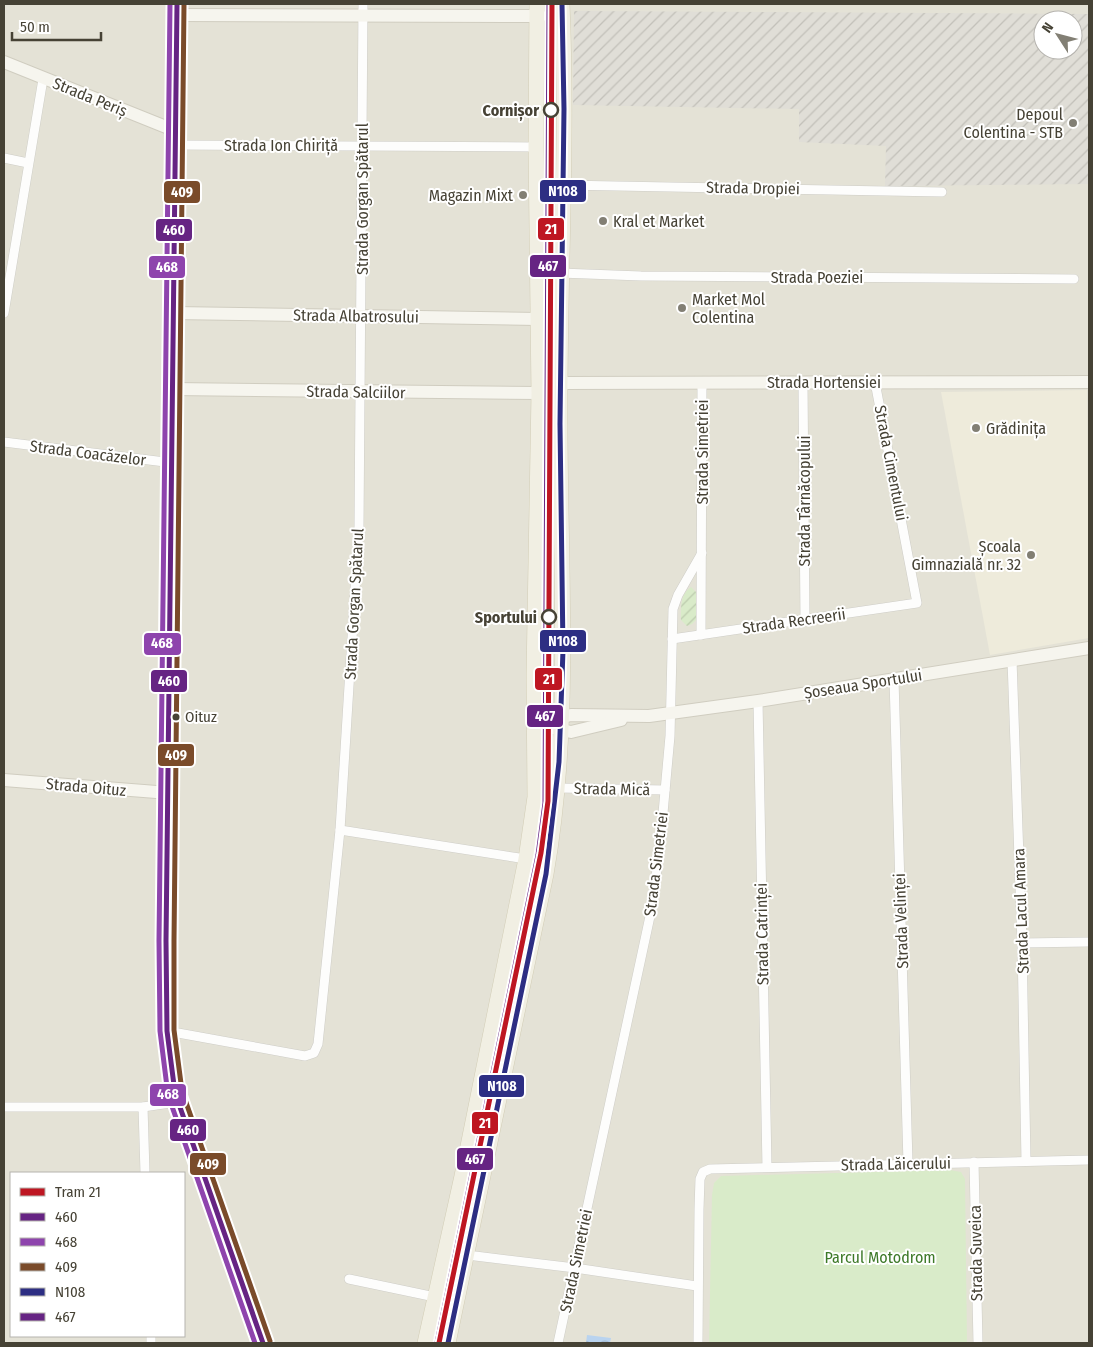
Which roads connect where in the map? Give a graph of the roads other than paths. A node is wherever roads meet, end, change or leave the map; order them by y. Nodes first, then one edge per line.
1 (177, 9) edge
2 (363, 10) edge
3 (537, 10) edge
4 (563, 10) edge
5 (4, 62) edge
6 (43, 79) junction
7 (176, 131) junction
8 (176, 145) junction
9 (361, 146) junction
10 (536, 147) junction
11 (4, 158) edge
12 (28, 163) junction
13 (563, 185) junction
14 (942, 192) dead end
15 (560, 273) junction
16 (1074, 279) dead end
17 (4, 312) edge
18 (174, 313) junction
19 (361, 316) junction
20 (538, 319) junction
21 (876, 382) junction
22 (1089, 382) edge
23 (560, 383) junction
24 (702, 383) junction
25 (803, 383) junction
26 (173, 389) junction
27 (360, 393) junction
28 (539, 394) junction
29 (4, 442) edge
30 (172, 463) junction
31 (702, 553) junction
32 (916, 603) joint
33 (805, 620) junction
34 (701, 634) junction
35 (672, 639) junction
36 (1089, 648) edge
37 (1012, 660) junction
38 (894, 679) junction
39 (758, 702) junction
40 (671, 713) junction
41 (535, 724) junction
42 (561, 724) junction
43 (4, 780) edge
44 (558, 788) junction
45 (665, 790) junction
46 (168, 793) junction
47 (340, 830) junction
48 (526, 859) junction
49 (1089, 942) edge
50 (1022, 943) junction
51 (167, 1031) junction
52 (177, 1102) junction
53 (4, 1107) edge
54 (143, 1107) junction
55 (1089, 1160) edge
56 (1026, 1161) junction
57 (974, 1162) junction
58 (908, 1163) junction
59 (767, 1167) junction
60 (145, 1172) edge
61 (466, 1255) junction
62 (575, 1268) junction
63 (350, 1279) dead end
64 (697, 1286) junction
65 (435, 1297) junction
66 (263, 1343) edge
67 (425, 1343) edge
68 (448, 1343) edge
69 (558, 1343) edge
70 (698, 1343) edge
71 (978, 1343) edge

1 - 2 street
1 - 7 street
2 - 3 street
2 - 9 street, Strada Gorgan Spătarul
3 - 4 street
3 - 10 main road
4 - 13 main road
5 - 6 street, Strada Periș
6 - 7 street, Strada Periș
6 - 12 street
7 - 8 street
8 - 9 street, Strada Ion Chiriță
8 - 18 street
9 - 10 street, Strada Ion Chiriță
9 - 19 street, Strada Gorgan Spătarul
10 - 20 main road
11 - 12 street
12 - 17 street
13 - 14 street, Strada Dropiei
13 - 15 main road
15 - 16 street, Strada Poeziei
15 - 23 main road
18 - 19 street, Strada Albatrosului
18 - 26 street
19 - 20 street, Strada Albatrosului
19 - 27 street, Strada Gorgan Spătarul
20 - 28 main road
21 - 22 street, Strada Hortensiei
21 - 25 street, Strada Hortensiei
21 - 32 street, Strada Cimentului
23 - 24 street, Strada Hortensiei
23 - 42 main road
24 - 25 street, Strada Hortensiei
24 - 31 street, Strada Simetriei
25 - 33 street, Strada Târnăcopului
26 - 27 street, Strada Salciilor
26 - 30 street
27 - 28 street, Strada Salciilor
27 - 47 street, Strada Gorgan Spătarul
28 - 41 main road
29 - 30 street, Strada Coacăzelor
30 - 46 street
31 - 34 street
31 - 35 street, Strada Simetriei
32 - 33 street, Strada Recreerii
33 - 34 street, Strada Recreerii
34 - 35 street, Strada Recreerii
35 - 40 street, Strada Simetriei
36 - 37 street, Șoseaua Sportului
37 - 38 street, Șoseaua Sportului
37 - 50 street, Strada Lacul Amara
38 - 39 street, Șoseaua Sportului
38 - 58 street, Strada Velinței
39 - 40 street, Șoseaua Sportului
39 - 59 street, Strada Catrinței
40 - 42 street, Șoseaua Sportului
40 - 45 street, Strada Simetriei
41 - 42 street, Șoseaua Sportului
41 - 48 main road
42 - 44 main road
43 - 46 street, Strada Oituz
44 - 45 street, Strada Mică
44 - 61 main road
45 - 62 street, Strada Simetriei
46 - 51 street
47 - 48 street
47 - 51 street, Strada Gorgan Spătarul
48 - 65 main road
49 - 50 street
50 - 56 street, Strada Lacul Amara
51 - 52 street
52 - 54 street
52 - 66 street
53 - 54 street
54 - 60 street
55 - 56 street, Strada Lăicerului
56 - 57 street, Strada Lăicerului
57 - 58 street, Strada Lăicerului
57 - 71 street, Strada Suveica
58 - 59 street, Strada Lăicerului
59 - 64 street, Strada Lăicerului
61 - 62 street
61 - 68 main road
62 - 64 street
62 - 69 street, Strada Simetriei
63 - 65 street
64 - 70 street
65 - 67 main road

